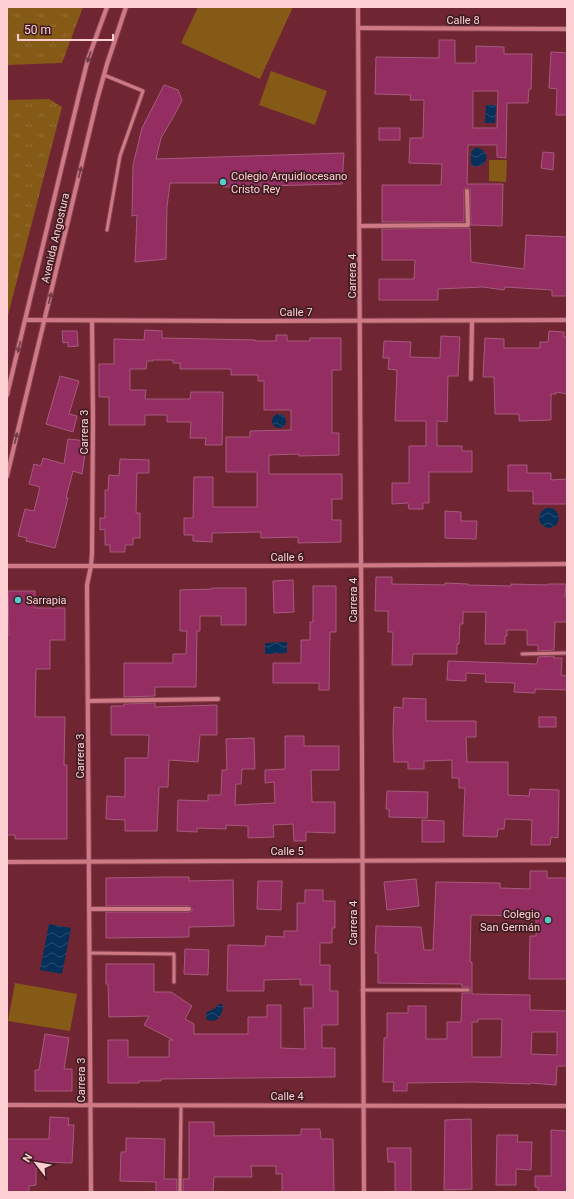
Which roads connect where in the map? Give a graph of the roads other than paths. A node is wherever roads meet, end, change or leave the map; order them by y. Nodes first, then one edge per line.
1 (106, 7) edge
2 (126, 7) edge
3 (358, 7) edge
4 (359, 28) junction
5 (567, 29) edge
6 (104, 74) junction
7 (467, 191) dead end
8 (360, 226) junction
9 (107, 230) dead end
10 (25, 320) junction
11 (45, 320) junction
12 (92, 320) junction
13 (567, 320) edge
14 (361, 321) junction
15 (472, 321) junction
16 (471, 379) dead end
17 (7, 395) edge
18 (7, 476) edge
19 (567, 564) edge
20 (7, 566) edge
21 (91, 566) junction
22 (361, 566) junction
23 (567, 653) edge
24 (522, 654) dead end
25 (218, 699) dead end
26 (88, 701) junction
27 (362, 860) junction
28 (567, 860) edge
29 (7, 862) edge
30 (89, 862) junction
31 (189, 909) dead end
32 (90, 910) junction
33 (90, 953) junction
34 (174, 982) dead end
35 (362, 990) junction
36 (468, 990) dead end
37 (7, 1105) edge
38 (90, 1105) junction
39 (181, 1105) junction
40 (363, 1106) junction
41 (567, 1106) edge
42 (91, 1192) edge
43 (180, 1192) edge
44 (364, 1192) edge

1 -> 10 street, Avenida Angostura
2 - 6 street, Avenida Angostura
3 - 4 street, Carrera 4
4 - 5 street, Calle 8
4 - 8 street, Carrera 4
6 - 9 lane
11 -> 6 street, Avenida Angostura
7 - 8 street
8 - 14 street, Carrera 4
10 - 11 street, Calle 7
10 -> 17 street, Avenida Angostura
11 - 12 street, Calle 7
18 -> 11 street, Avenida Angostura
12 - 14 street, Calle 7
12 - 21 street, Carrera 3
13 - 15 street, Calle 7
14 - 15 street, Calle 7
14 - 22 street, Carrera 4
15 - 16 street
19 - 22 street, Calle 6
20 - 21 street, Calle 6
21 - 22 street, Calle 6
21 - 26 street, Carrera 3
22 - 27 street, Carrera 4
23 - 24 lane
25 - 26 street
26 - 30 street, Carrera 3
27 - 28 street, Calle 5
27 - 30 street, Calle 5
27 - 35 street, Carrera 4
29 - 30 street, Calle 5
30 - 32 street, Carrera 3
31 - 32 street
32 - 33 street, Carrera 3
33 - 34 lane
33 - 38 street, Carrera 3
35 - 36 lane
35 - 40 street, Carrera 4
37 - 38 street, Calle 4
38 - 39 street, Calle 4
38 - 42 street, Carrera 3
39 - 40 street, Calle 4
39 - 43 lane
40 - 41 street, Calle 4
40 - 44 street, Carrera 4

